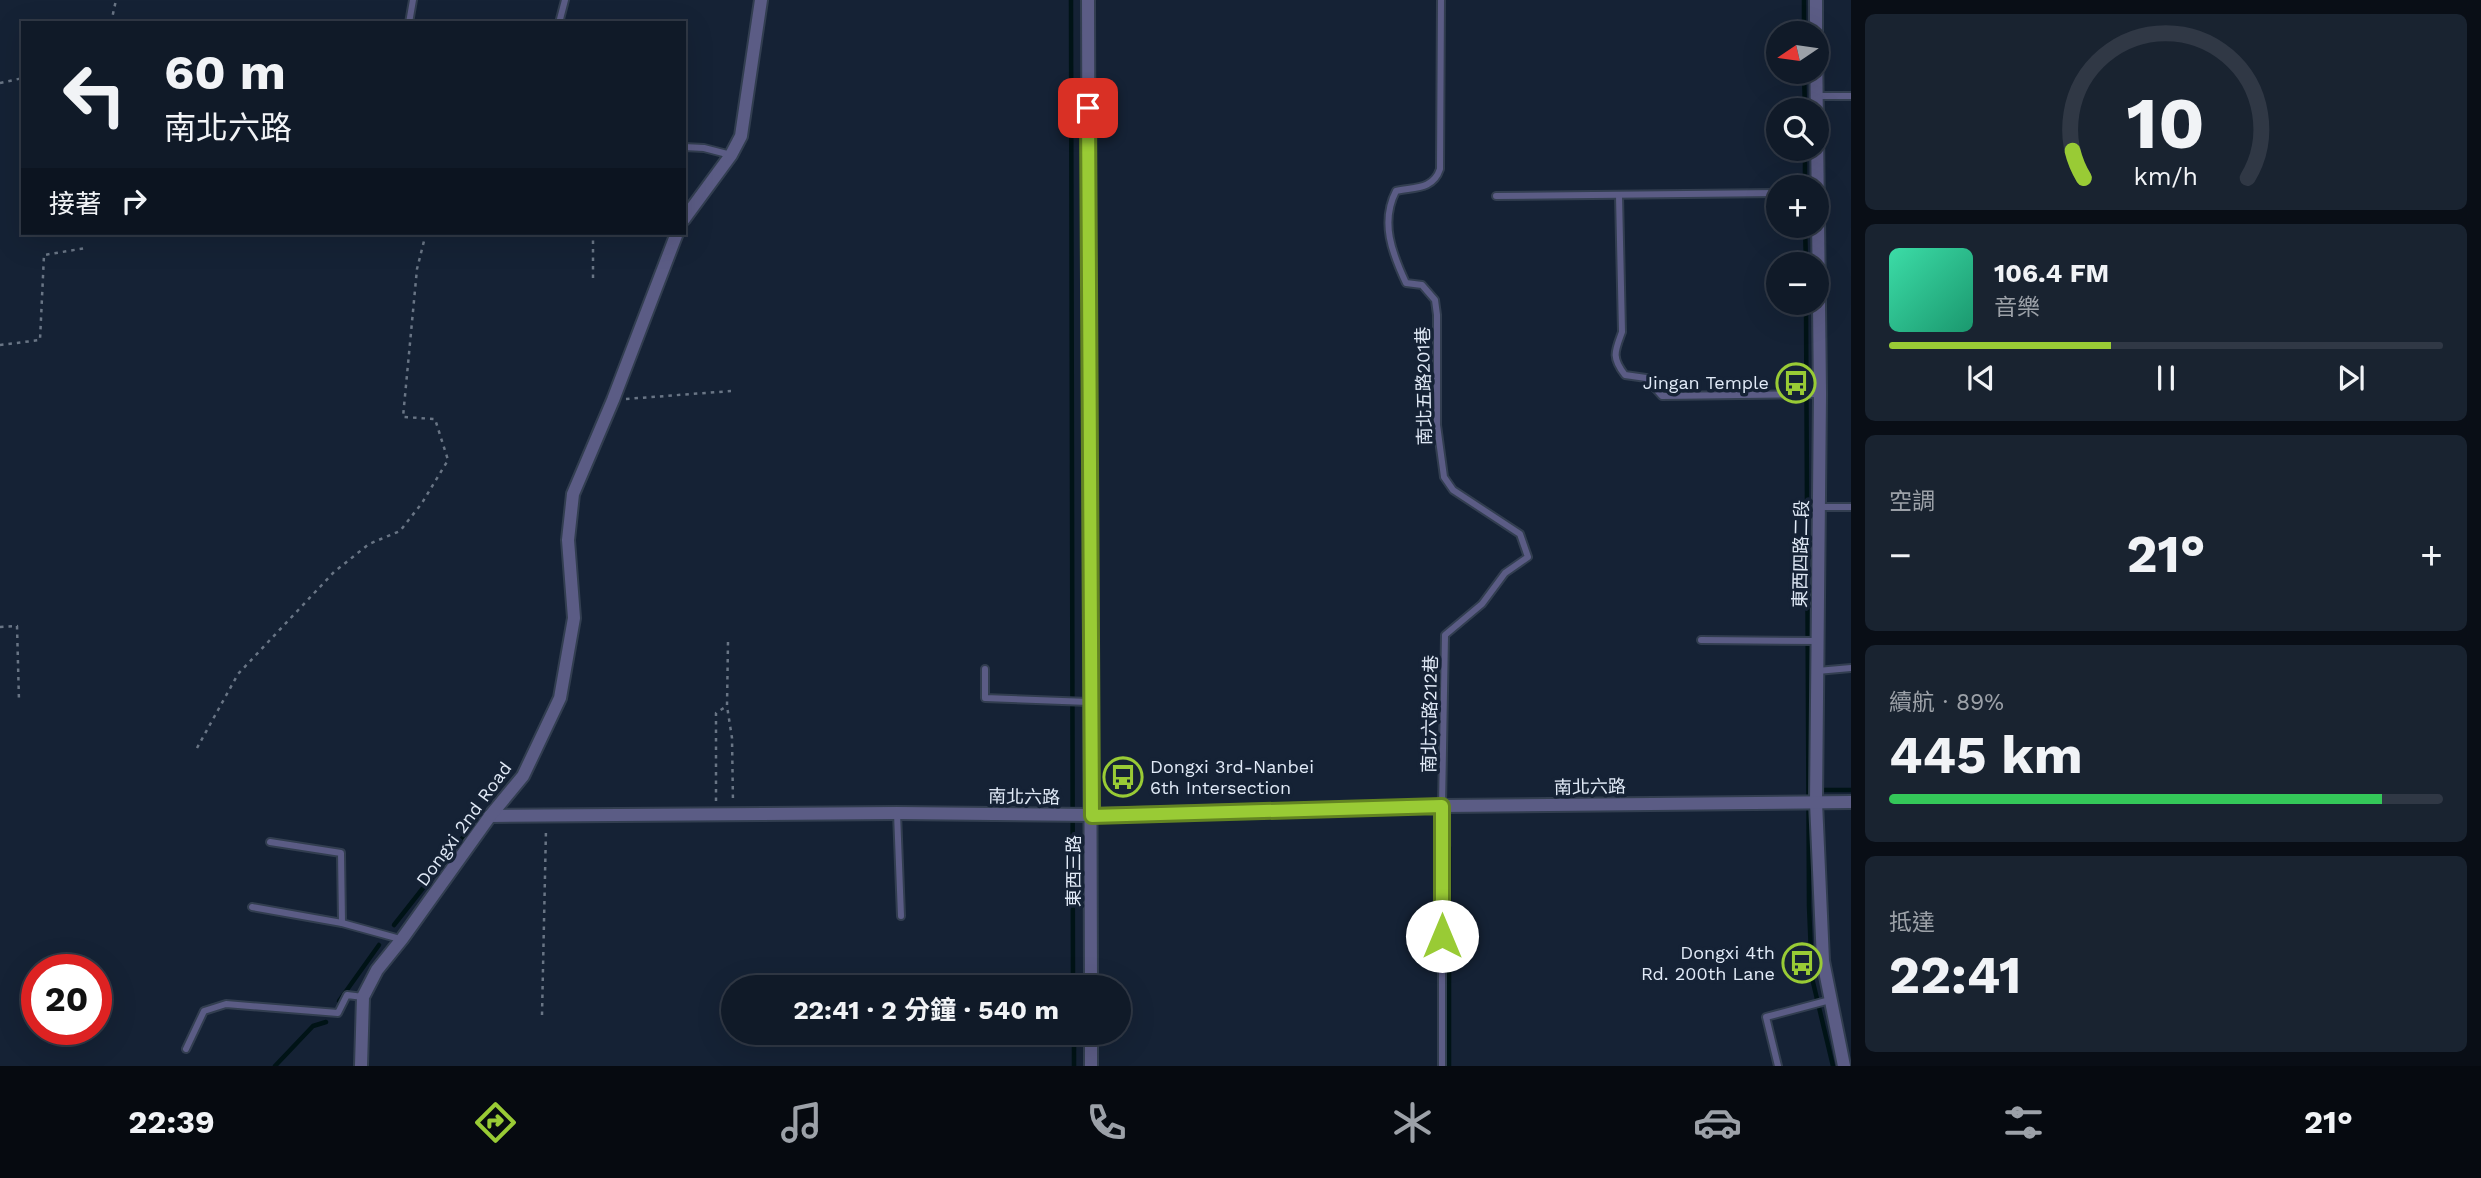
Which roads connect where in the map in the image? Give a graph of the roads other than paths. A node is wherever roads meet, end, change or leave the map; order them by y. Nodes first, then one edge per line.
1 (413, 0) edge
2 (565, 0) edge
3 (761, 0) edge
4 (1088, 0) edge
5 (1441, 0) edge
6 (1816, 0) edge
7 (409, 21) edge
8 (560, 21) edge
9 (1816, 21) edge
10 (1818, 84) edge
11 (1819, 96) junction
12 (1851, 96) edge
13 (686, 147) edge
14 (730, 155) junction
15 (1818, 175) edge
16 (1766, 193) edge
17 (1619, 195) junction
18 (1496, 196) dead end
19 (686, 216) edge
20 (676, 235) edge
21 (1818, 238) edge
22 (1820, 394) junction
23 (1819, 507) junction
24 (1851, 507) edge
25 (1521, 534) joint
26 (1701, 640) dead end
27 (1818, 641) junction
28 (1851, 668) edge
29 (985, 669) dead end
30 (1817, 671) junction
31 (1091, 702) junction
32 (1816, 802) junction
33 (1851, 802) edge
34 (1442, 806) junction
35 (897, 813) junction
36 (490, 816) junction
37 (1092, 816) junction
38 (270, 842) dead end
39 (252, 907) dead end
40 (901, 916) dead end
41 (342, 923) junction
42 (402, 939) junction
43 (1091, 975) edge
44 (363, 997) junction
45 (1830, 1000) junction
46 (1091, 1045) edge
47 (186, 1049) dead end
48 (361, 1066) edge
49 (1091, 1066) edge
50 (1442, 1066) edge
51 (1778, 1066) edge
52 (1844, 1066) edge

1 - 7 lane
2 - 8 lane
3 - 14 street
4 - 31 street, 東西三路
5 - 25 lane, 南北五路201巷
6 - 9 street
10 - 11 street, 東西四路二段
11 - 12 lane
11 - 15 street, 東西四路二段
13 - 14 lane
14 - 19 street
16 - 17 lane
17 - 18 lane
17 - 22 lane
20 - 36 street, Dongxi 2nd Road
21 - 22 street, 東西四路二段
22 - 23 street, 東西四路二段
23 - 24 lane
23 - 27 street, 東西四路二段
25 - 34 lane, 南北六路212巷
26 - 27 lane
27 - 30 street, 東西四路二段
28 - 30 lane
29 - 31 lane
30 - 32 street, 東西四路二段
31 - 37 street, 東西三路
32 - 33 street, 南北六路
32 - 34 street, 南北六路
32 - 45 street, 東西四路二段
34 - 37 street, 南北六路
34 - 50 lane
35 - 36 street, 南北六路
35 - 37 street, 南北六路
35 - 40 lane
36 - 42 street, Dongxi 2nd Road
37 - 43 street, 東西三路
38 - 41 lane
39 - 41 lane
41 - 42 lane
42 - 44 street, Dongxi 2nd Road
44 - 47 lane
44 - 48 street, Dongxi 2nd Road
45 - 51 lane
45 - 52 street, 東西四路二段
46 - 49 street

